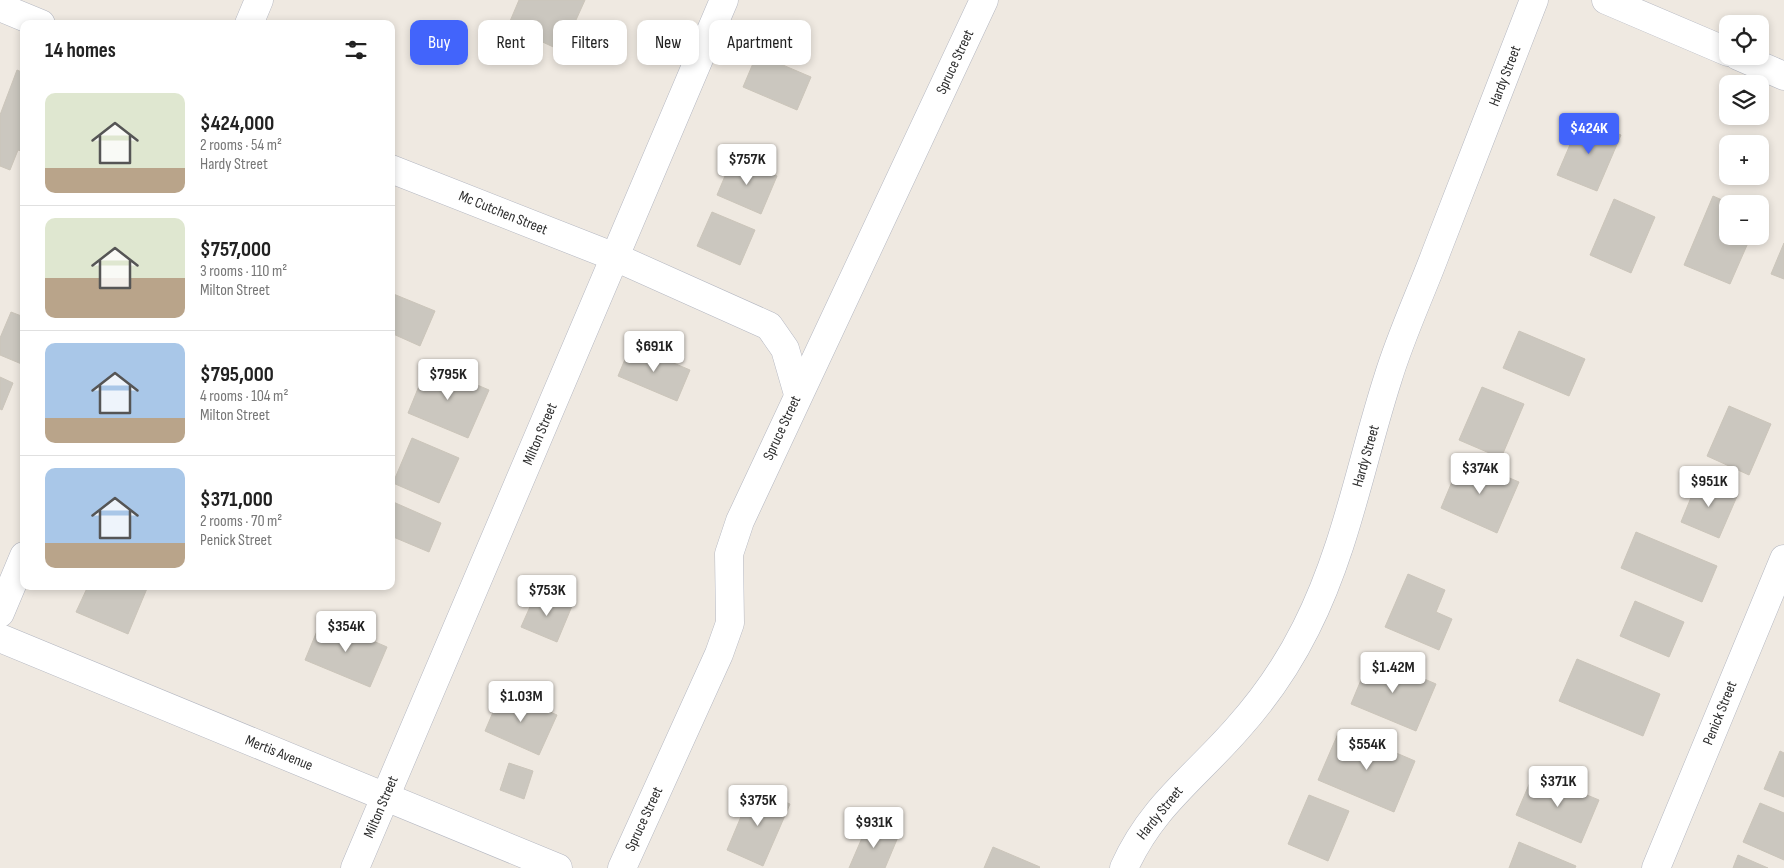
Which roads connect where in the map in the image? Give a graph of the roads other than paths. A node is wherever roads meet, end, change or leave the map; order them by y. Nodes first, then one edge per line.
1 (259, 0) edge
2 (724, 0) edge
3 (984, 0) edge
4 (1534, 0) edge
5 (1606, 0) edge
6 (0, 7) edge
7 (31, 20) edge
8 (251, 20) edge
9 (1719, 48) edge
10 (1759, 65) edge
11 (1784, 76) edge
12 (395, 171) edge
13 (615, 257) junction
14 (798, 394) junction
15 (1784, 559) edge
16 (20, 565) edge
17 (0, 612) edge
18 (0, 638) edge
19 (385, 796) junction
20 (355, 868) edge
21 (558, 868) edge
22 (622, 868) edge
23 (1124, 868) edge
24 (1656, 868) edge

1 - 8 street
2 - 13 street, Milton Street
3 - 14 street, Spruce Street
4 - 23 street, Hardy Street
5 - 9 street
6 - 7 street
10 - 11 street
12 - 13 street, Mc Cutchen Street
13 - 14 street, Mc Cutchen Street
13 - 19 street, Milton Street
14 - 22 street, Spruce Street
15 - 24 street, Penick Street
16 - 17 street
18 - 19 street, Mertis Avenue
19 - 20 street, Milton Street
19 - 21 street, Mertis Avenue

